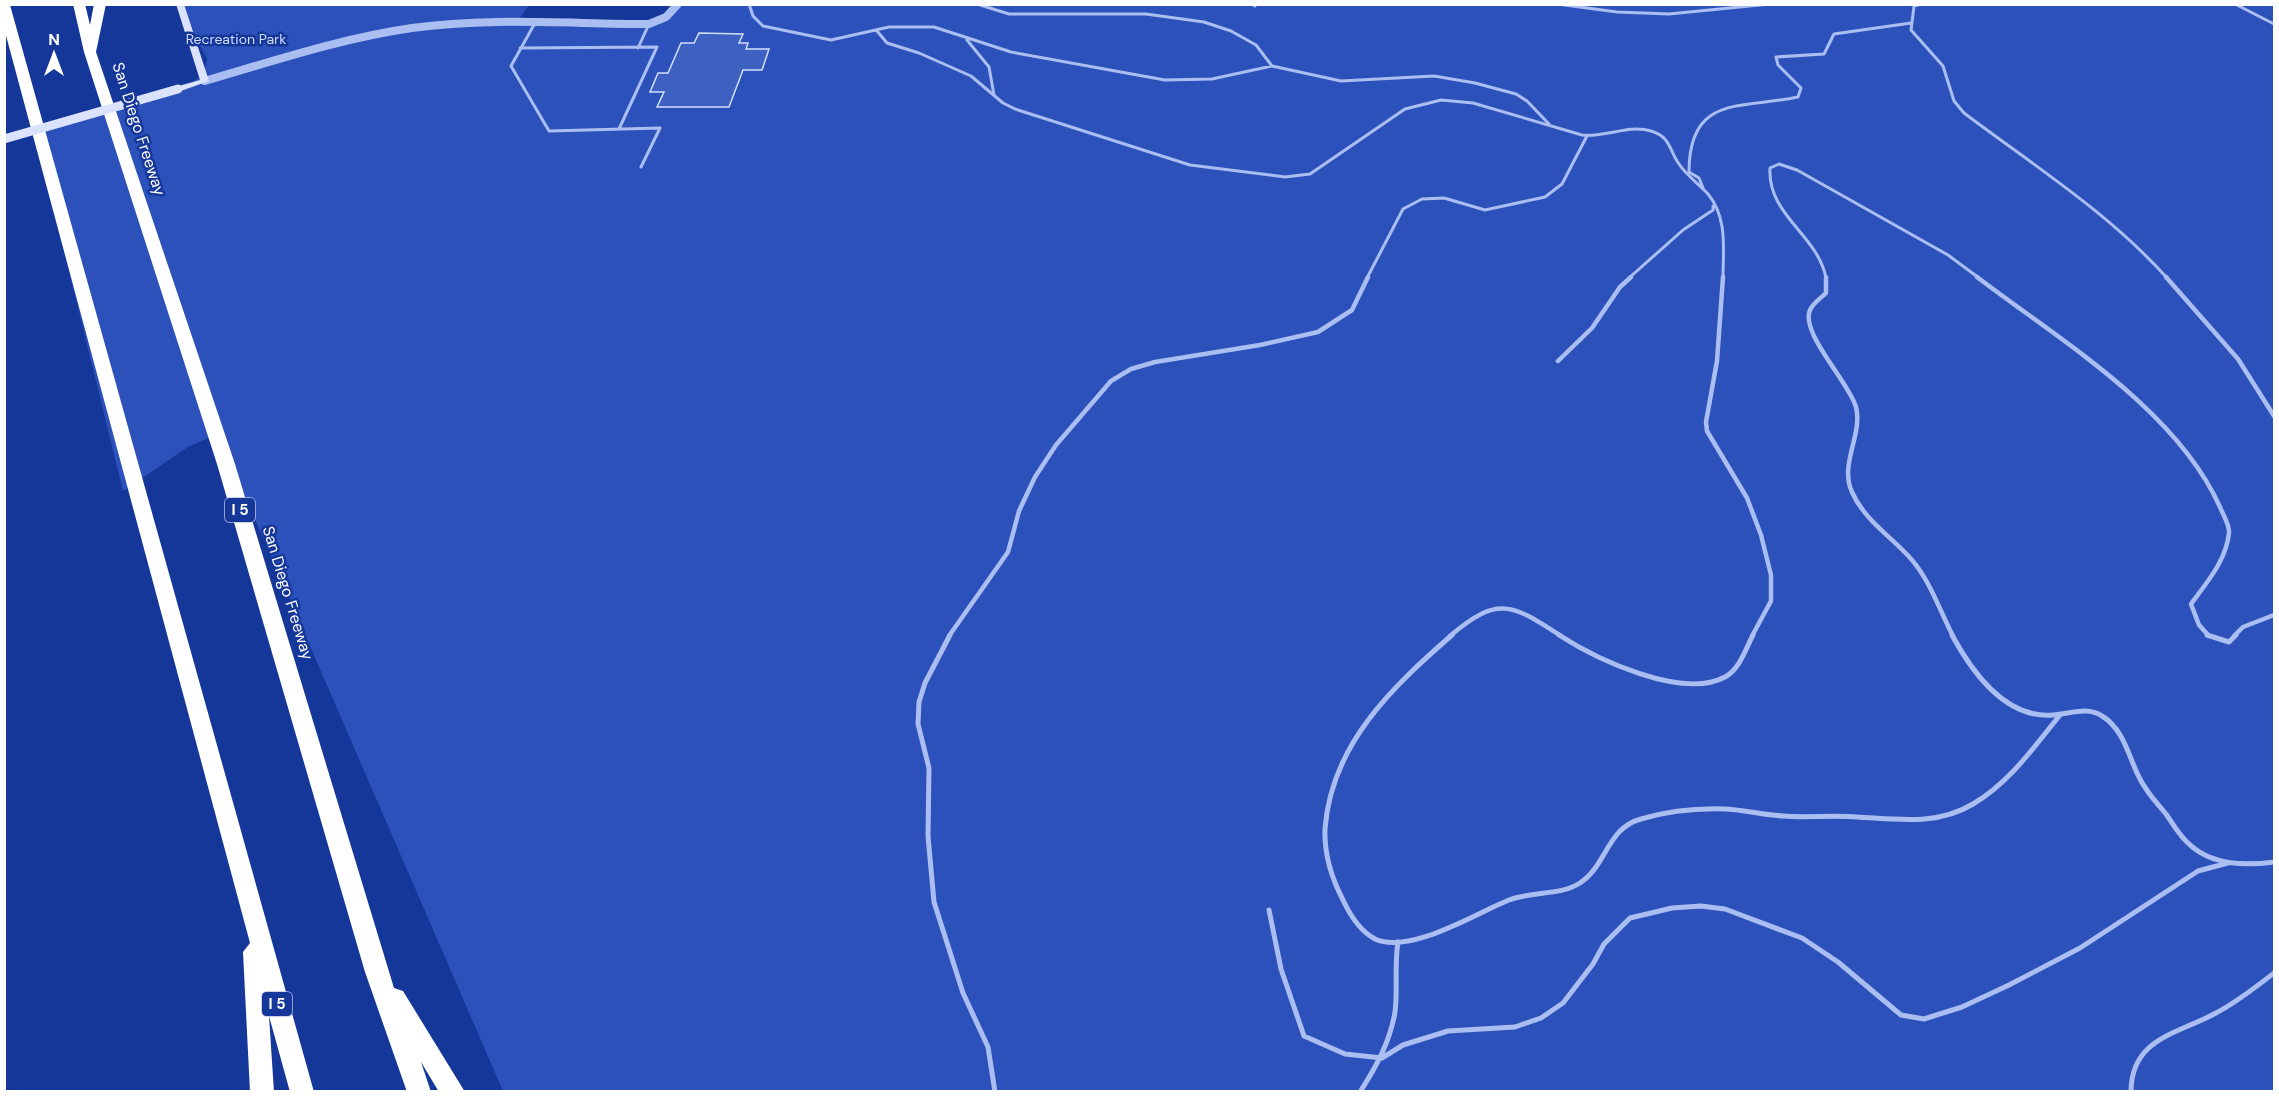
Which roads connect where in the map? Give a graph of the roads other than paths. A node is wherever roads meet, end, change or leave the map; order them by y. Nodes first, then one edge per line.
1 (80, 4) edge
2 (100, 4) edge
3 (180, 4) edge
4 (678, 4) edge
5 (749, 4) edge
6 (977, 4) edge
7 (1557, 4) edge
8 (1770, 4) edge
9 (1921, 4) edge
10 (2235, 4) edge
11 (4, 5) edge
12 (1913, 5) edge
13 (535, 23) junction
14 (1911, 23) junction
15 (649, 24) junction
16 (2274, 24) edge
17 (877, 31) junction
18 (965, 39) junction
19 (520, 48) junction
20 (638, 48) junction
21 (90, 52) junction
22 (1272, 66) junction
23 (205, 81) junction
24 (994, 95) junction
25 (1551, 125) junction
26 (620, 129) junction
27 (1587, 136) junction
28 (4, 139) edge
29 (641, 168) dead end
30 (1704, 190) junction
31 (1713, 203) junction
32 (1558, 361) dead end
33 (2274, 416) edge
34 (2274, 615) edge
35 (2060, 715) junction
36 (2274, 862) edge
37 (2228, 863) junction
38 (1269, 910) dead end
39 (253, 917) junction
40 (1398, 942) junction
41 (377, 972) junction
42 (2274, 973) edge
43 (1382, 1058) junction
44 (262, 1092) edge
45 (302, 1092) edge
46 (419, 1092) edge
47 (453, 1092) edge
48 (995, 1092) edge
49 (1360, 1092) edge
50 (2131, 1092) edge

1 - 21 highway, San Diego Freeway / I 5
2 - 21 highway
3 - 23 main road
4 - 15 street
5 - 17 lane
6 - 22 lane
7 - 8 lane
9 - 12 lane
10 - 16 lane
11 - 39 highway, I 5
12 - 14 lane
13 - 15 street
13 - 19 lane
13 - 23 street
14 - 30 lane
14 - 33 lane
15 - 20 lane
17 - 18 lane
17 - 24 lane
18 - 22 lane
18 - 24 lane
19 - 20 lane
19 - 26 lane
20 - 26 lane
21 - 41 highway, San Diego Freeway / I 5
22 - 25 lane
23 - 28 main road, bridge
24 - 25 lane
25 - 27 lane
26 - 29 lane
27 - 30 lane
27 - 48 lane
30 - 31 lane
31 - 32 lane
31 - 40 lane
34 - 35 lane
35 - 37 lane
35 - 40 lane
36 - 37 lane
37 - 43 lane
38 - 43 lane
39 - 44 highway
39 - 45 highway, I 5
40 - 43 lane
41 - 46 highway, San Diego Freeway / I 5
41 - 47 highway
42 - 50 lane
43 - 49 lane

